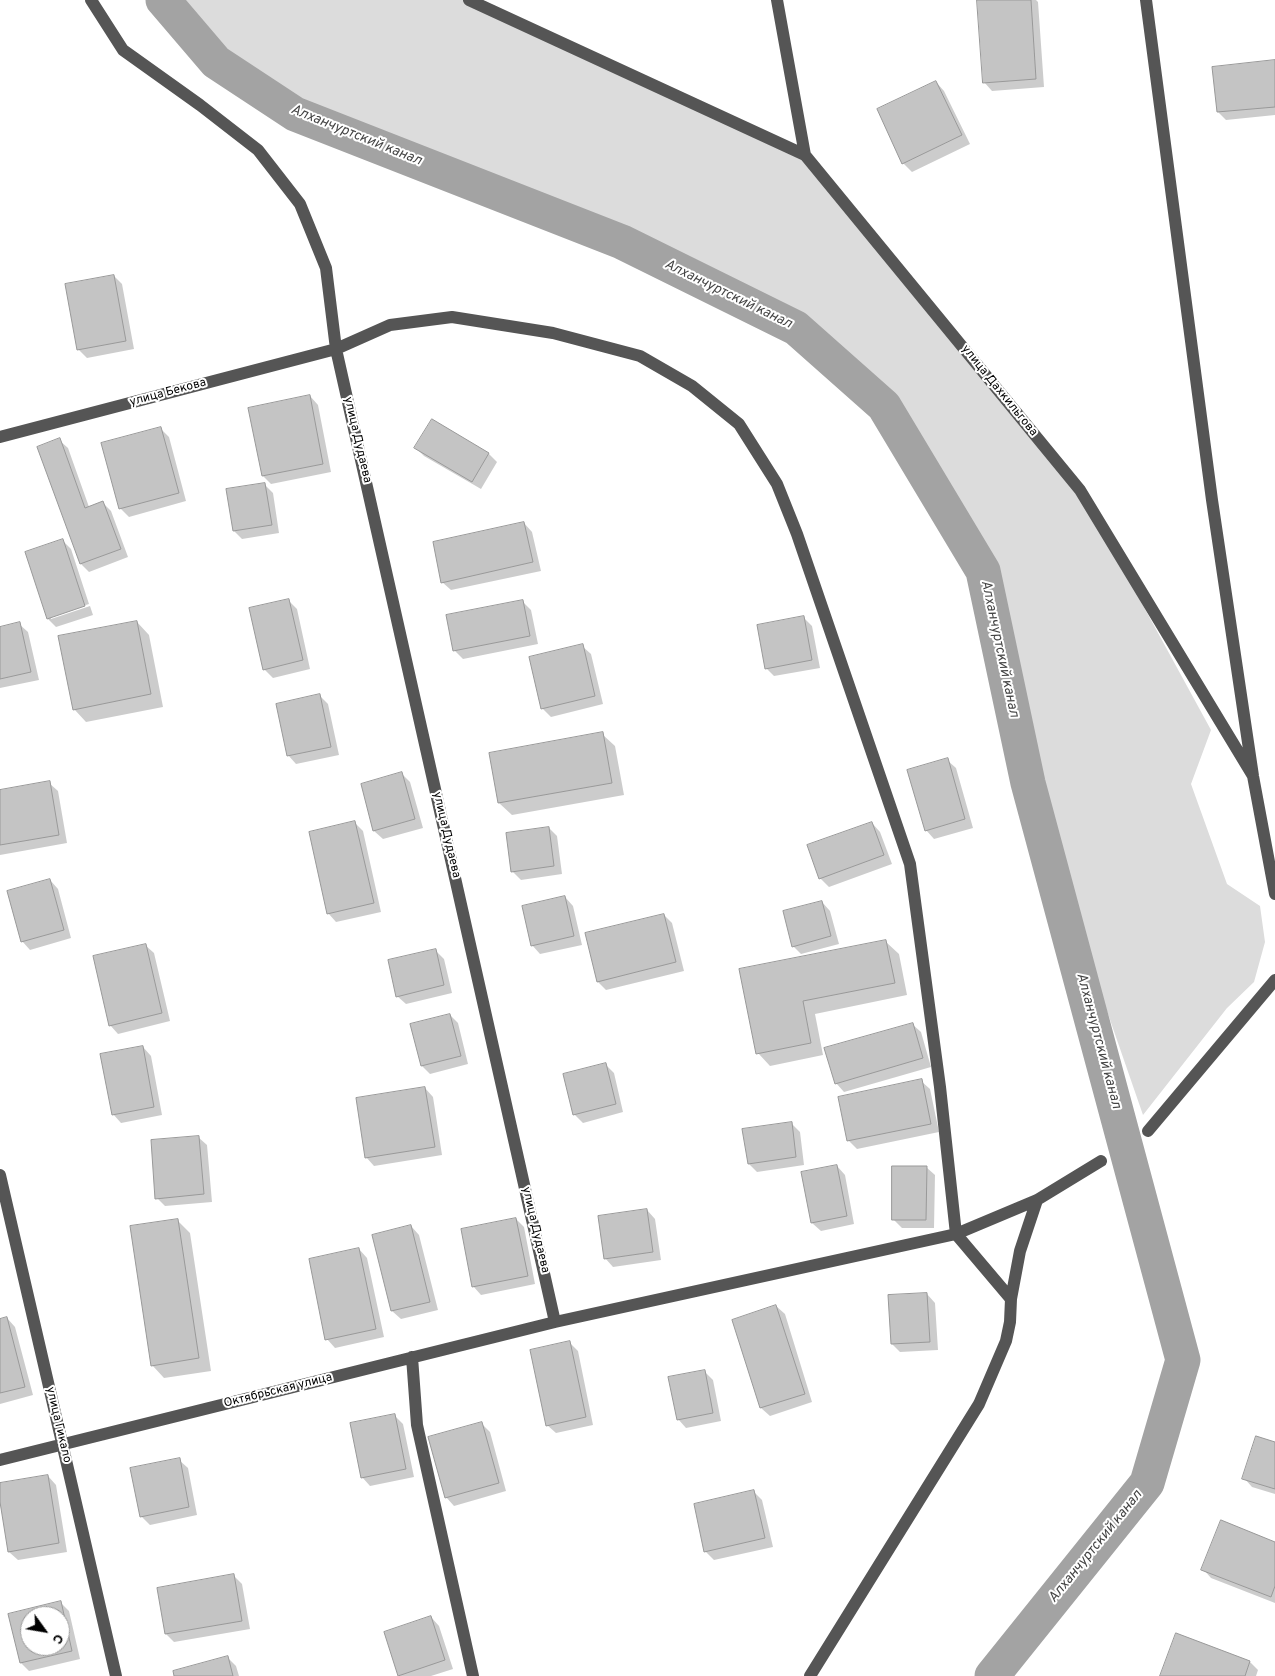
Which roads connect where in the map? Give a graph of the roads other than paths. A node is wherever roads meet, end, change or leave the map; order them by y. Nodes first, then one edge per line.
1 (91, 0) edge
2 (469, 0) edge
3 (777, 0) edge
4 (1146, 0) edge
5 (805, 155) junction
6 (336, 349) junction
7 (0, 437) edge
8 (1253, 776) junction
9 (1275, 894) edge
10 (1275, 980) edge
11 (1148, 1131) dead end
12 (1101, 1161) dead end
13 (0, 1175) edge
14 (1037, 1200) junction
15 (956, 1234) junction
16 (1011, 1299) junction
17 (556, 1322) junction
18 (412, 1357) junction
19 (62, 1444) junction
20 (0, 1460) edge
21 (116, 1676) edge
22 (473, 1676) edge
23 (810, 1676) edge

1 - 6 street, улица Дудаева
2 - 5 street
3 - 5 street, улица Дахкильгова
4 - 8 street
5 - 8 street, улица Дахкильгова
6 - 7 street, улица Бекова
6 - 15 street, улица Бекова
6 - 17 street, улица Дудаева
8 - 9 street
10 - 11 street
12 - 14 street, Октябрьская улица
13 - 19 street, улица Гикало
14 - 15 street, Октябрьская улица
14 - 16 street
15 - 16 street
15 - 17 street, Октябрьская улица
16 - 23 street
17 - 18 street, Октябрьская улица
18 - 19 street, Октябрьская улица
18 - 22 street
19 - 20 street, Октябрьская улица
19 - 21 street, улица Гикало

